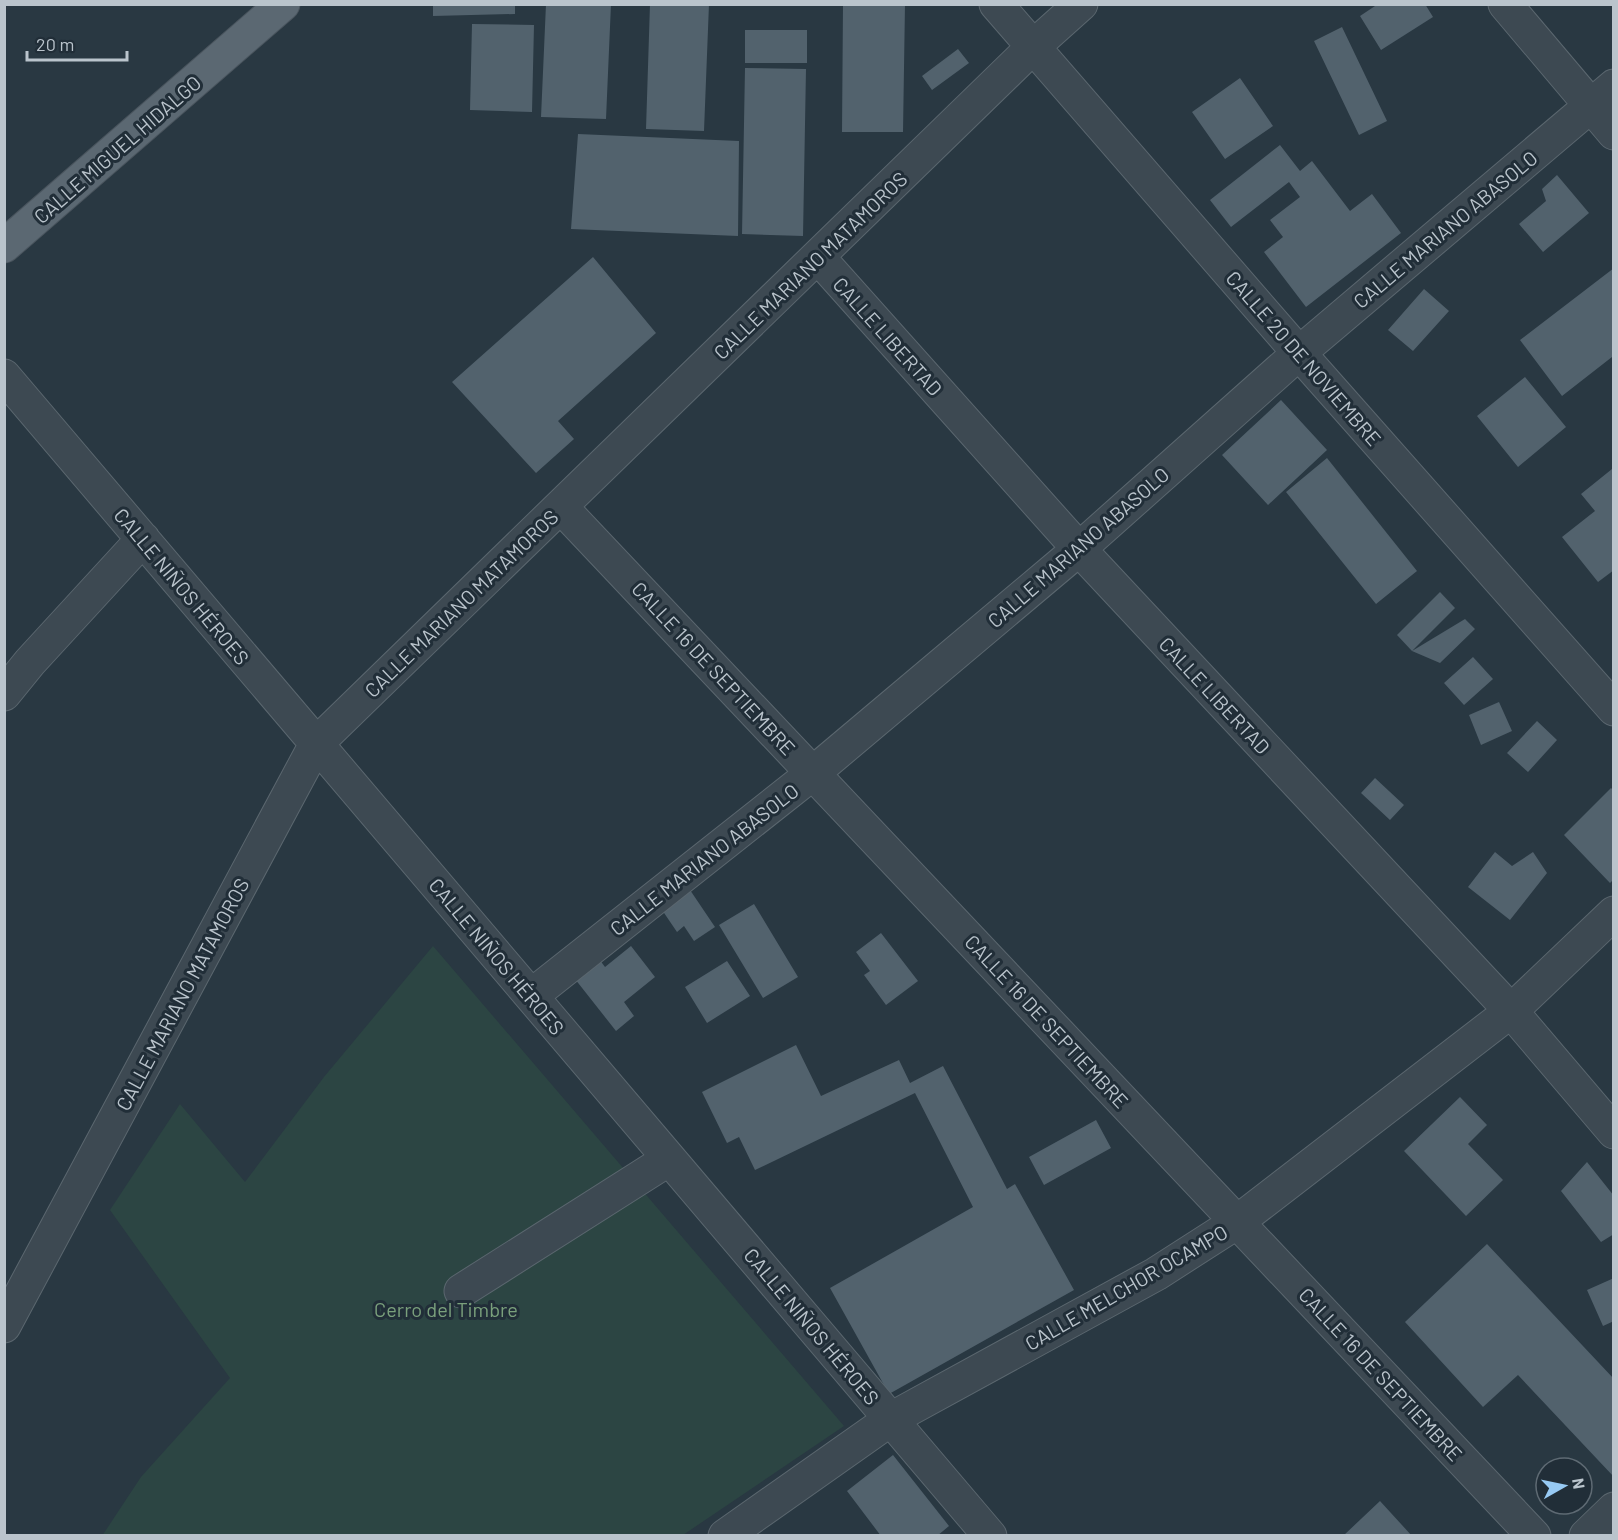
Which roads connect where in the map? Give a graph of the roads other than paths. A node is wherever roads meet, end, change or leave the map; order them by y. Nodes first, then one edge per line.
1 (283, 4) edge
2 (996, 4) edge
3 (1080, 4) edge
4 (1505, 4) edge
5 (1033, 47) junction
6 (1603, 95) edge
7 (1614, 133) edge
8 (4, 246) edge
9 (818, 257) junction
10 (1299, 353) junction
11 (4, 376) edge
12 (561, 507) junction
13 (143, 539) junction
14 (1079, 549) junction
15 (4, 694) edge
16 (1614, 709) edge
17 (316, 744) junction
18 (813, 773) junction
19 (1614, 913) edge
20 (531, 996) junction
21 (1511, 1011) junction
22 (1614, 1132) edge
23 (669, 1159) junction
24 (1238, 1222) junction
25 (461, 1291) dead end
26 (4, 1326) edge
27 (891, 1419) junction
28 (1614, 1509) edge
29 (725, 1536) edge
30 (990, 1536) edge
31 (1534, 1536) edge
32 (1586, 1536) edge

1 - 8 main road, CALLE MIGUEL HIDALGO
2 - 5 street, CALLE 20 DE NOVIEMBRE
3 - 5 street, CALLE MARIANO MATAMOROS
4 - 6 street
5 - 9 street, CALLE MARIANO MATAMOROS
5 - 10 street, CALLE 20 DE NOVIEMBRE
6 - 7 street
6 - 10 street, CALLE MARIANO ABASOLO
9 - 12 street, CALLE MARIANO MATAMOROS
9 - 14 street, CALLE LIBERTAD
10 - 14 street, CALLE MARIANO ABASOLO
10 - 16 street, CALLE 20 DE NOVIEMBRE
11 - 13 street, CALLE NIÑOS HÉROES
12 - 17 street, CALLE MARIANO MATAMOROS
12 - 18 street, CALLE 16 DE SEPTIEMBRE
13 - 15 street
13 - 17 street, CALLE NIÑOS HÉROES
14 - 18 street, CALLE MARIANO ABASOLO
14 - 21 street, CALLE LIBERTAD
17 - 20 street, CALLE NIÑOS HÉROES
17 - 26 street, CALLE MARIANO MATAMOROS
18 - 20 street, CALLE MARIANO ABASOLO
18 - 24 street, CALLE 16 DE SEPTIEMBRE
19 - 21 street, CALLE MELCHOR OCAMPO
20 - 23 street, CALLE NIÑOS HÉROES
21 - 22 street, CALLE LIBERTAD
21 - 24 street, CALLE MELCHOR OCAMPO
23 - 25 street
23 - 27 street, CALLE NIÑOS HÉROES
24 - 27 street, CALLE MELCHOR OCAMPO
24 - 31 street, CALLE 16 DE SEPTIEMBRE
27 - 29 street, CALLE MELCHOR OCAMPO
27 - 30 street, CALLE NIÑOS HÉROES
28 - 32 street

